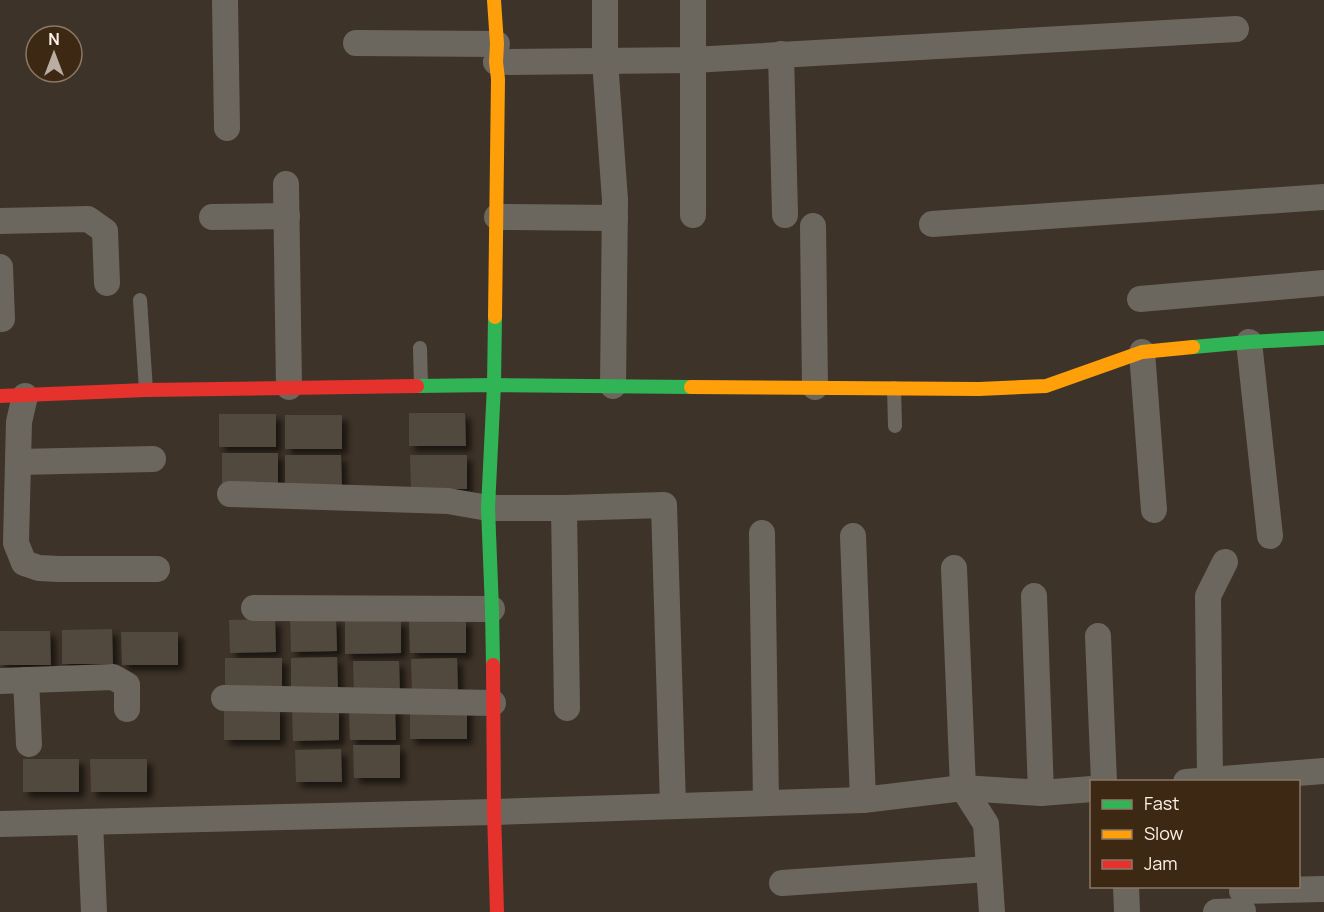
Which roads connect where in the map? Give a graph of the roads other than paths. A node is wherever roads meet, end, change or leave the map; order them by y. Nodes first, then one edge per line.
1 (225, 0) edge
2 (494, 0) edge
3 (605, 0) edge
4 (693, 0) edge
5 (1236, 29) dead end
6 (356, 43) dead end
7 (497, 53) junction
8 (781, 54) junction
9 (605, 60) junction
10 (693, 60) junction
11 (227, 128) dead end
12 (286, 184) dead end
13 (1324, 197) edge
14 (693, 215) dead end
15 (785, 215) dead end
16 (287, 216) junction
17 (212, 217) dead end
18 (497, 217) junction
19 (615, 218) junction
20 (0, 221) edge
21 (932, 224) dead end
22 (813, 226) dead end
23 (0, 267) edge
24 (107, 283) dead end
25 (1324, 283) edge
26 (1140, 299) dead end
27 (140, 300) dead end
28 (2, 319) dead end
29 (1324, 338) edge
30 (1249, 342) junction
31 (420, 348) dead end
32 (1142, 352) junction
33 (494, 385) junction
34 (421, 386) junction
35 (613, 386) junction
36 (290, 387) junction
37 (815, 387) junction
38 (894, 388) junction
39 (146, 390) junction
40 (12, 396) edge
41 (895, 426) dead end
42 (153, 459) dead end
43 (18, 462) junction
44 (230, 494) dead end
45 (488, 508) junction
46 (564, 508) junction
47 (1154, 510) dead end
48 (762, 533) dead end
49 (853, 536) dead end
50 (1270, 536) dead end
51 (1225, 562) dead end
52 (954, 568) dead end
53 (157, 569) dead end
54 (1034, 596) dead end
55 (255, 608) dead end
56 (492, 609) junction
57 (1098, 636) dead end
58 (26, 680) junction
59 (0, 681) edge
60 (224, 698) dead end
61 (493, 702) junction
62 (567, 708) dead end
63 (127, 709) dead end
64 (29, 744) dead end
65 (1324, 771) edge
66 (1104, 780) edge
67 (1216, 780) edge
68 (963, 788) junction
69 (1090, 789) edge
70 (1041, 793) junction
71 (863, 800) junction
72 (765, 803) junction
73 (673, 806) junction
74 (494, 812) junction
75 (90, 822) junction
76 (0, 824) edge
77 (989, 869) junction
78 (782, 883) dead end
79 (1126, 888) edge
80 (1324, 888) edge
81 (1242, 900) edge
82 (94, 912) edge
83 (498, 912) edge
84 (992, 912) edge
85 (1127, 912) edge
86 (1216, 912) edge

1 - 11 street
2 - 7 street
3 - 9 street
4 - 10 street
5 - 8 street
6 - 7 street
7 - 9 street
7 - 18 street
8 - 10 street
8 - 15 street
9 - 10 street
9 - 19 street
10 - 14 street
12 - 16 street
13 - 21 street
16 - 17 street
16 - 36 street
18 - 19 street
18 - 33 street
19 - 35 street
20 - 24 street
22 - 37 street
23 - 28 street
25 - 26 street
27 - 39 lane
29 - 30 street
30 - 32 street
30 - 50 street
31 - 34 lane
32 - 38 street
32 - 47 street
33 - 34 street
33 - 35 street
33 - 45 street
34 - 36 street
35 - 37 street
36 - 39 street
37 - 38 street
38 - 41 lane
39 - 40 street
40 - 43 street
42 - 43 street
43 - 53 street
44 - 45 street
45 - 46 street
45 - 56 street
46 - 62 street
46 - 73 street
48 - 72 street
49 - 71 street
51 - 67 street
52 - 68 street
54 - 70 street
55 - 56 street
56 - 61 street
57 - 66 street
58 - 59 street
58 - 63 street
58 - 64 street
60 - 61 street
61 - 74 street
65 - 67 street
68 - 70 street
68 - 71 street
68 - 77 street
69 - 70 street
71 - 72 street
72 - 73 street
73 - 74 street
74 - 75 street
74 - 83 street
75 - 76 street
75 - 82 street
77 - 78 street
77 - 84 street
79 - 85 street
80 - 81 street
81 - 86 street

